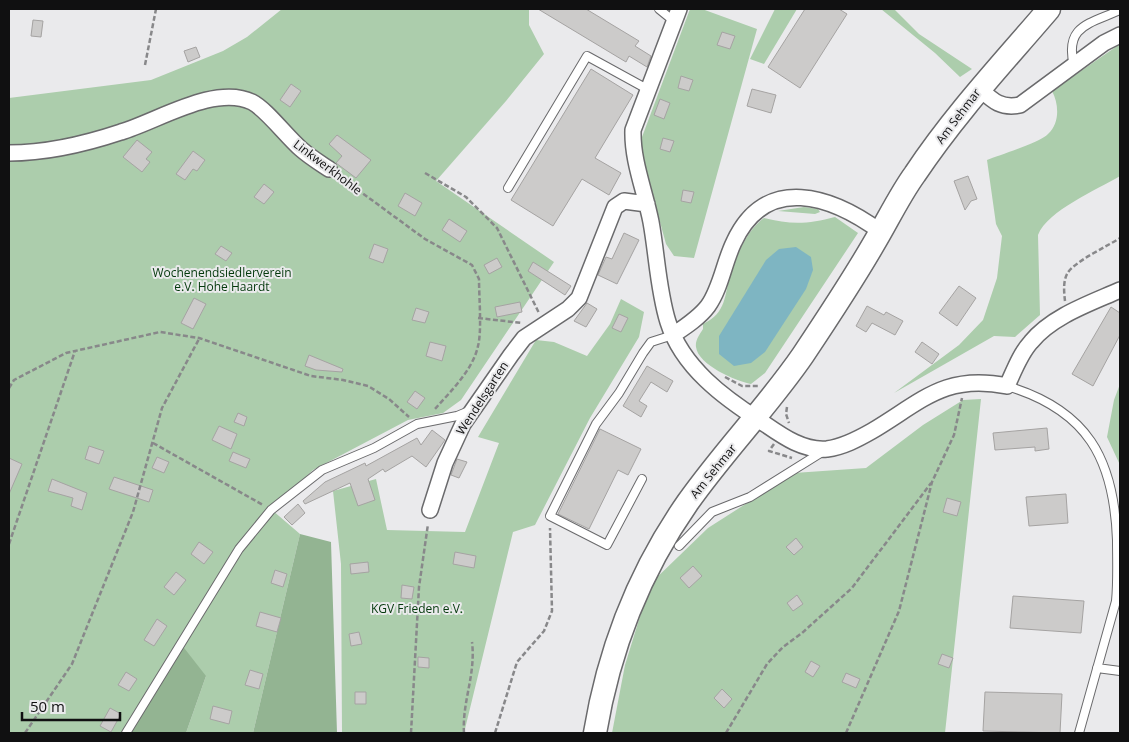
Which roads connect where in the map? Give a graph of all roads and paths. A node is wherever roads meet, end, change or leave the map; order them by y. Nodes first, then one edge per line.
1 (156, 9) edge
2 (658, 9) edge
3 (1049, 9) edge
4 (1120, 10) edge
5 (677, 15) edge
6 (1120, 35) edge
7 (144, 65) dead end
8 (1074, 66) junction
9 (979, 88) junction
10 (649, 90) junction
11 (9, 153) edge
12 (330, 169) joint
13 (425, 173) dead end
14 (508, 188) dead end
15 (647, 204) junction
16 (881, 232) junction
17 (1120, 238) edge
18 (1120, 290) edge
19 (1074, 298) dead end
20 (1065, 307) junction
21 (478, 318) junction
22 (542, 324) junction
23 (673, 335) junction
24 (199, 338) junction
25 (75, 351) junction
26 (718, 373) dead end
27 (963, 384) junction
28 (1006, 386) junction
29 (9, 388) edge
30 (774, 396) junction
31 (473, 408) junction
32 (756, 418) junction
33 (420, 424) junction
34 (795, 427) dead end
35 (153, 442) junction
36 (827, 448) junction
37 (642, 479) dead end
38 (932, 482) junction
39 (271, 510) junction
40 (430, 510) joint
41 (550, 516) junction
42 (9, 544) edge
43 (679, 546) dead end
44 (1119, 581) edge
45 (472, 642) dead end
46 (1097, 668) junction
47 (1120, 672) edge
48 (26, 733) edge
49 (126, 733) edge
50 (411, 733) edge
51 (464, 733) edge
52 (496, 733) edge
53 (595, 733) edge
54 (726, 733) edge
55 (846, 733) edge
56 (1079, 733) edge

1 - 7 path
2 - 5 lane
3 - 9 main road, Am Sehmar
4 - 8 lane
5 - 10 street
6 - 8 street
8 - 9 street
9 - 16 main road, Am Sehmar
10 - 14 lane
10 - 15 street
11 - 12 street, Linkwerkhohle
12 - 21 path, Linkwerkhohle
13 - 22 path
15 - 22 street, Wendelsgarten
15 - 23 street
16 - 23 street
16 - 30 main road, Am Sehmar
17 - 20 path
18 - 20 street
19 - 20 path
20 - 28 street
21 - 22 path
21 - 33 path, Linkwerkhohle
22 - 31 street, Wendelsgarten
23 - 32 street
23 - 41 lane
24 - 25 path
24 - 33 path
24 - 35 path
25 - 29 path
25 - 42 path
26 - 30 path
27 - 28 street
27 - 36 street
27 - 38 path
28 - 44 lane
30 - 32 main road, Am Sehmar
30 - 34 path
31 - 33 lane
31 - 40 street, Wendelsgarten
32 - 36 street
32 - 53 main road, Am Sehmar
33 - 39 lane
35 - 39 path
35 - 48 path
36 - 43 lane
37 - 41 lane
38 - 54 path
38 - 55 path
39 - 49 lane
40 - 50 path
41 - 52 path
44 - 46 lane
45 - 51 path
46 - 47 lane
46 - 56 lane

